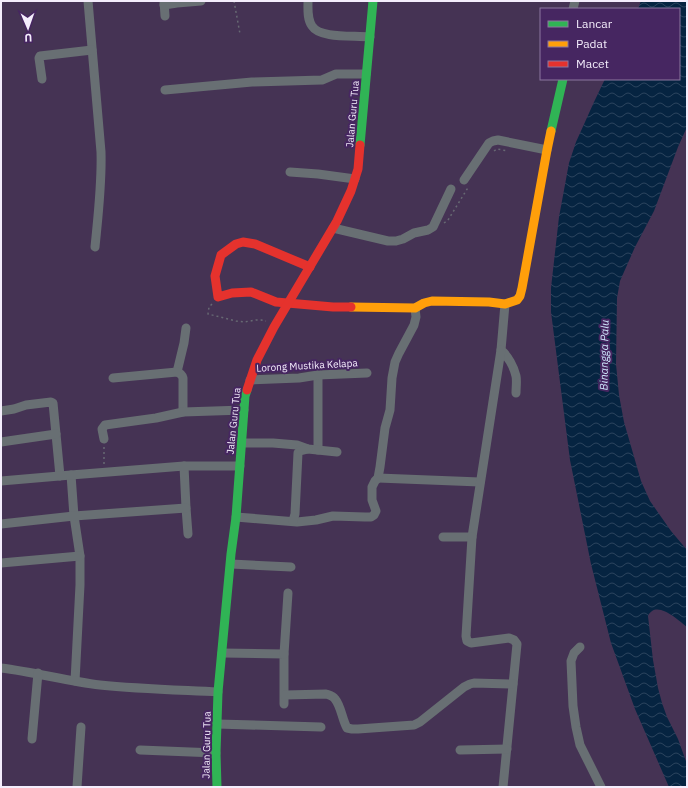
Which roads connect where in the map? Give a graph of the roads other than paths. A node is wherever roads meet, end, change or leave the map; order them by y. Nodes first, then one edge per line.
1 (88, 1) edge
2 (201, 1) edge
3 (308, 1) edge
4 (372, 1) edge
5 (164, 3) edge
6 (165, 16) dead end
7 (370, 37) junction
8 (92, 50) junction
9 (366, 74) junction
10 (42, 79) dead end
11 (562, 83) edge
12 (165, 90) dead end
13 (546, 150) junction
14 (290, 172) dead end
15 (356, 179) junction
16 (467, 182) road end
17 (451, 189) dead end
18 (333, 228) junction
19 (94, 247) dead end
20 (310, 268) junction
21 (288, 304) junction
22 (505, 304) junction
23 (415, 308) junction
24 (186, 328) dead end
25 (501, 350) junction
26 (177, 372) junction
27 (366, 373) dead end
28 (318, 375) junction
29 (113, 378) dead end
30 (250, 380) junction
31 (516, 393) dead end
32 (244, 410) junction
33 (1, 411) edge
34 (183, 412) junction
35 (56, 434) junction
36 (104, 439) road end
37 (1, 442) edge
38 (242, 444) junction
39 (308, 448) junction
40 (318, 450) junction
41 (338, 452) dead end
42 (184, 466) junction
43 (240, 466) junction
44 (71, 475) junction
45 (60, 476) junction
46 (378, 478) junction
47 (1, 481) edge
48 (480, 482) junction
49 (186, 508) junction
50 (74, 516) junction
51 (236, 517) junction
52 (293, 521) junction
53 (1, 524) edge
54 (188, 534) dead end
55 (444, 537) dead end
56 (472, 537) junction
57 (80, 556) junction
58 (1, 563) edge
59 (231, 564) junction
60 (291, 567) dead end
61 (288, 593) dead end
62 (580, 647) dead end
63 (222, 653) junction
64 (284, 654) junction
65 (1, 668) edge
66 (38, 673) junction
67 (75, 681) junction
68 (513, 684) junction
69 (218, 692) junction
70 (285, 694) junction
71 (284, 704) dead end
72 (217, 724) junction
73 (81, 727) dead end
74 (321, 727) dead end
75 (32, 739) dead end
76 (506, 749) junction
77 (140, 750) dead end
78 (460, 750) dead end
79 (216, 753) junction
80 (77, 787) edge
81 (217, 787) edge
82 (503, 787) edge
83 (601, 787) edge

1 - 8 street
2 - 5 street
3 - 7 street
4 - 7 main road, Jalan Guru Tua
5 - 6 street
7 - 9 main road, Jalan Guru Tua
8 - 10 street
8 - 19 street
9 - 12 street
9 - 15 main road, Jalan Guru Tua
11 - 13 main road
13 - 16 street
13 - 22 main road
14 - 15 street
15 - 18 main road, Jalan Guru Tua
17 - 18 street
18 - 20 main road, Jalan Guru Tua
20 - 21 main road, Jalan Guru Tua
20 - 21 main road
21 - 23 main road
21 - 30 main road, Jalan Guru Tua
22 - 23 main road
22 - 25 street
23 - 46 street
24 - 26 street
25 - 31 street
25 - 48 street
26 - 29 street
26 - 34 street
27 - 28 street, Lorong Mustika Kelapa
28 - 30 street, Lorong Mustika Kelapa
28 - 40 street
30 - 32 main road, Jalan Guru Tua
32 - 34 street
32 - 38 main road, Jalan Guru Tua
33 - 35 street
34 - 36 street
35 - 37 street
35 - 45 street
38 - 39 street
38 - 43 main road, Jalan Guru Tua
39 - 40 street
39 - 52 street
40 - 41 street
42 - 43 street
42 - 44 street
42 - 49 street
43 - 51 main road, Jalan Guru Tua
44 - 45 street
44 - 50 street
45 - 47 street
46 - 48 street
46 - 52 street
48 - 56 street
49 - 50 street
49 - 54 street
50 - 53 street
50 - 57 street
51 - 52 street
51 - 59 main road, Jalan Guru Tua
55 - 56 street
56 - 68 street
57 - 58 street
57 - 67 street
59 - 60 street
59 - 63 main road, Jalan Guru Tua
61 - 64 street
62 - 83 street
63 - 64 street
63 - 69 main road, Jalan Guru Tua
64 - 70 street
65 - 66 street
66 - 67 street
66 - 75 street
67 - 69 street
68 - 70 street
68 - 76 street
69 - 72 main road, Jalan Guru Tua
70 - 71 street
72 - 74 street
72 - 79 main road, Jalan Guru Tua
73 - 80 street
76 - 78 street
76 - 82 street
77 - 79 street
79 - 81 main road, Jalan Guru Tua

